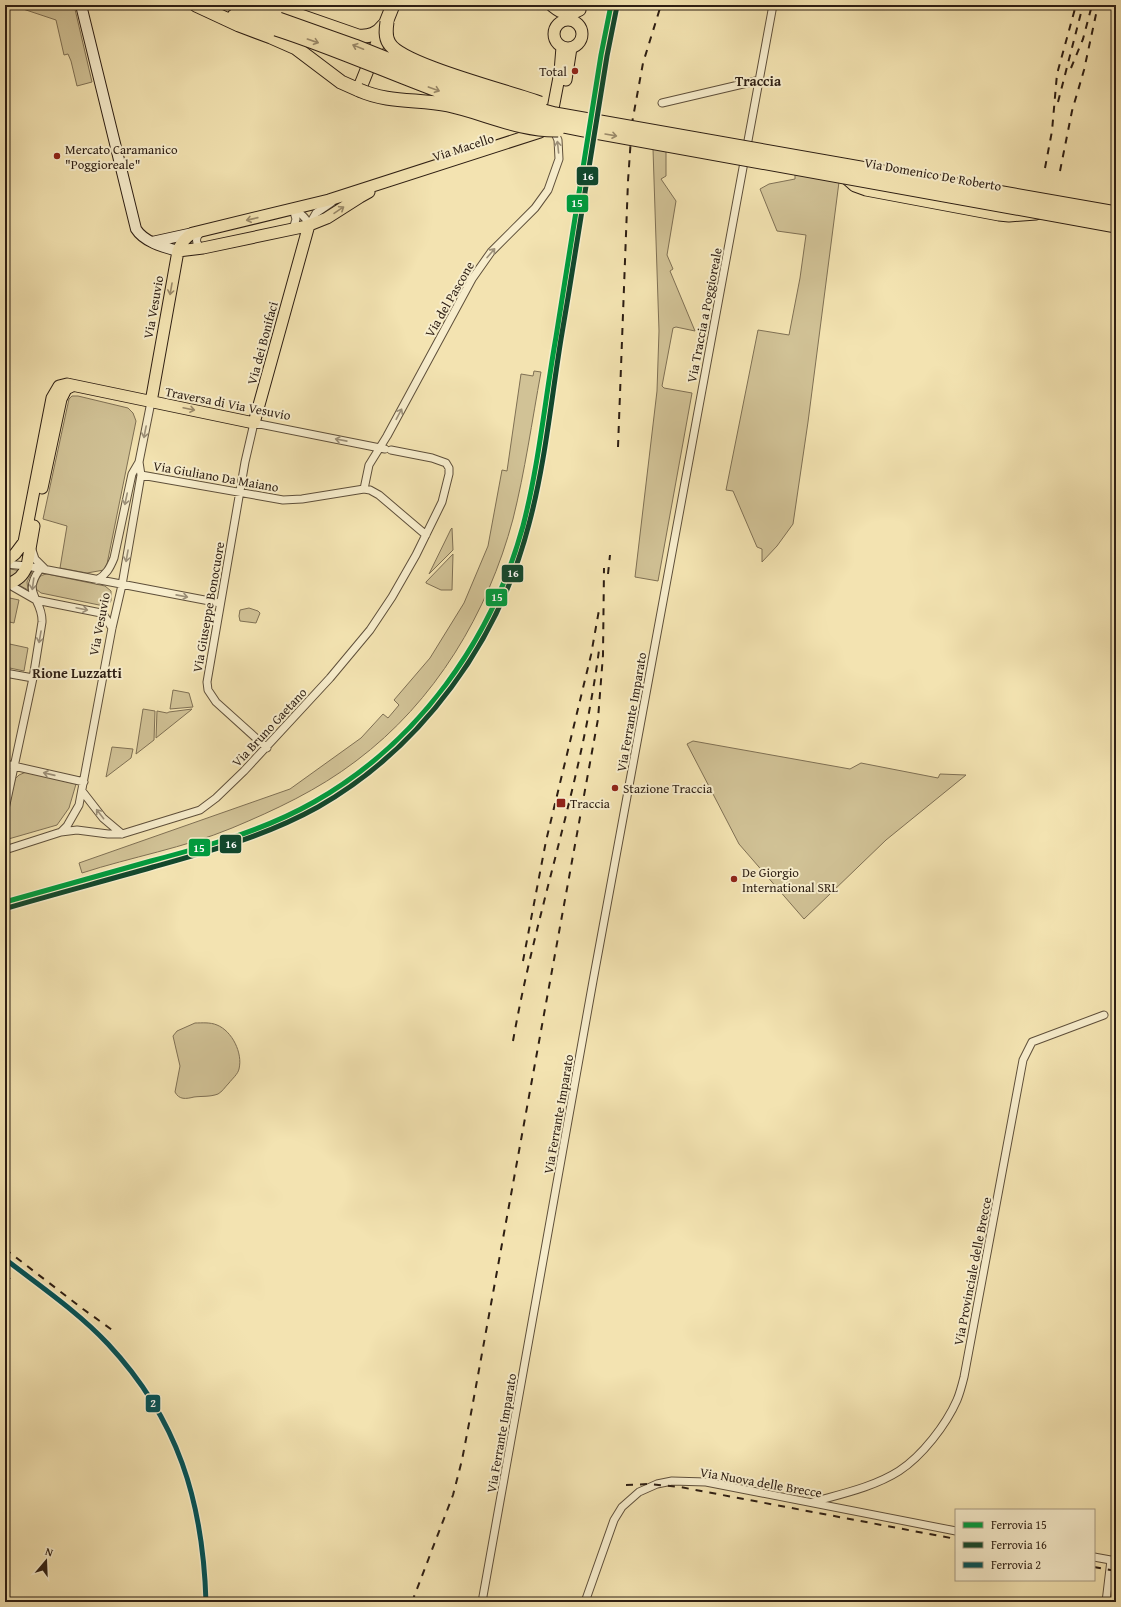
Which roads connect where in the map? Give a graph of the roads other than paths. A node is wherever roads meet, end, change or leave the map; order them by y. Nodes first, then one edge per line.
1 (81, 5) edge
2 (196, 5) edge
3 (235, 5) edge
4 (270, 5) edge
5 (393, 5) edge
6 (773, 5) edge
7 (552, 6) edge
8 (581, 7) edge
9 (387, 22) junction
10 (576, 23) junction
11 (557, 25) junction
12 (566, 48) junction
13 (760, 80) junction
14 (359, 90) junction
15 (662, 103) dead end
16 (555, 119) junction
17 (580, 124) junction
18 (554, 131) junction
19 (654, 137) dead end
20 (746, 154) junction
21 (838, 170) junction
22 (367, 190) junction
23 (342, 196) junction
24 (290, 210) junction
25 (1042, 213) junction
26 (1116, 213) edge
27 (1116, 218) edge
28 (309, 225) junction
29 (1116, 226) edge
30 (289, 230) junction
31 (198, 232) junction
32 (152, 242) junction
33 (203, 248) junction
34 (178, 251) junction
35 (72, 386) junction
36 (151, 402) junction
37 (254, 423) junction
38 (385, 449) junction
39 (139, 462) junction
40 (141, 475) junction
41 (364, 489) junction
42 (239, 493) junction
43 (426, 535) junction
44 (31, 547) junction
45 (5, 563) edge
46 (27, 566) junction
47 (43, 570) junction
48 (97, 580) junction
49 (7, 583) edge
50 (122, 585) junction
51 (36, 600) junction
52 (220, 603) junction
53 (117, 605) junction
54 (101, 613) junction
55 (112, 628) junction
56 (658, 630) joint
57 (5, 673) edge
58 (33, 678) junction
59 (267, 748) junction
60 (5, 764) edge
61 (14, 766) junction
62 (84, 782) junction
63 (82, 791) junction
64 (5, 809) edge
65 (61, 832) junction
66 (122, 834) junction
67 (5, 850) edge
68 (1104, 1015) dead end
69 (813, 1502) junction
70 (955, 1530) edge
71 (1095, 1557) edge
72 (1114, 1560) edge
73 (482, 1602) edge
74 (585, 1602) edge
75 (1106, 1602) edge

1 - 32 main road
2 - 14 highway
2 -> 17 highway, bridge
17 -> 3 highway, bridge
4 - 9 highway
5 - 9 highway
6 - 13 street, Via Traccia a Poggioreale
7 - 8 main road
7 - 11 main road
8 - 10 main road
9 - 14 highway, bridge
9 - 17 highway, bridge
10 - 11 main road
10 - 12 main road
11 - 12 main road
12 - 16 main road
13 - 15 street
13 - 20 street, Via Traccia a Poggioreale
14 - 17 highway, bridge
16 - 17 street
16 - 18 main road
16 - 22 main road, Via Macello
17 -> 25 highway, bridge
17 - 26 highway, bridge
18 - 22 main road, Via Macello
38 -> 18 street, Via del Pascone
19 - 20 street, Via Domenico De Roberto
20 - 21 street, Via Domenico De Roberto
20 - 56 street, Via Traccia a Poggioreale
21 - 25 highway, bridge
21 - 27 street, Via Domenico De Roberto
22 - 23 main road
28 -> 22 main road
23 - 24 main road
23 - 28 street
24 - 28 street
24 - 30 street
24 -> 31 main road
25 - 29 highway, bridge
28 - 30 main road
28 - 37 main road, Via dei Bonifaci
30 - 33 main road
31 - 32 main road
31 - 33 street
31 - 34 main road
32 - 34 main road
33 - 34 main road
34 -> 36 main road, Via Vesuvio
35 - 36 main road, Traversa di Via Vesuvio
35 - 44 main road
35 - 45 main road
36 -> 37 main road, Traversa di Via Vesuvio
36 -> 39 street, Via Vesuvio
38 -> 37 street, Traversa di Via Vesuvio
37 - 42 street, Via dei Bonifaci
38 - 41 street, Via del Pascone
38 - 43 street
39 - 40 street, Via Vesuvio
39 -> 48 street, Via Vesuvio
40 - 42 street, Via Giuliano Da Maiano
40 -> 50 street, Via Vesuvio
41 - 42 street, Via Giuliano Da Maiano
41 - 43 street
42 - 52 street, Via Giuseppe Bonocuore
43 - 59 street, Via Bruno Gaetano
44 - 46 main road
44 - 47 street
45 - 46 street
46 - 47 street
46 - 49 main road
47 - 48 street
47 -> 51 street
48 - 50 street
49 - 51 street
50 -> 52 street
50 - 53 street, Via Vesuvio
51 -> 54 street
51 -> 58 street
52 - 59 street, Via Giuseppe Bonocuore
53 - 54 street
53 - 55 street, Via Vesuvio
54 - 55 street
55 - 62 street, Via Vesuvio
56 - 73 street, Via Ferrante Imparato
57 - 58 street
58 - 61 street
59 - 66 street, Via Bruno Gaetano
60 - 61 street
62 -> 61 street
61 - 64 street
62 - 63 street, Via Vesuvio
63 - 65 street, Via Vesuvio
66 -> 63 street
65 - 66 street, Via Bruno Gaetano
65 - 67 street, Via Bruno Gaetano
68 - 69 street, Via Provinciale delle Brecce
69 - 70 street, Via Nuova delle Brecce
69 - 74 street, Via Nuova delle Brecce
71 - 72 street
72 - 75 street

